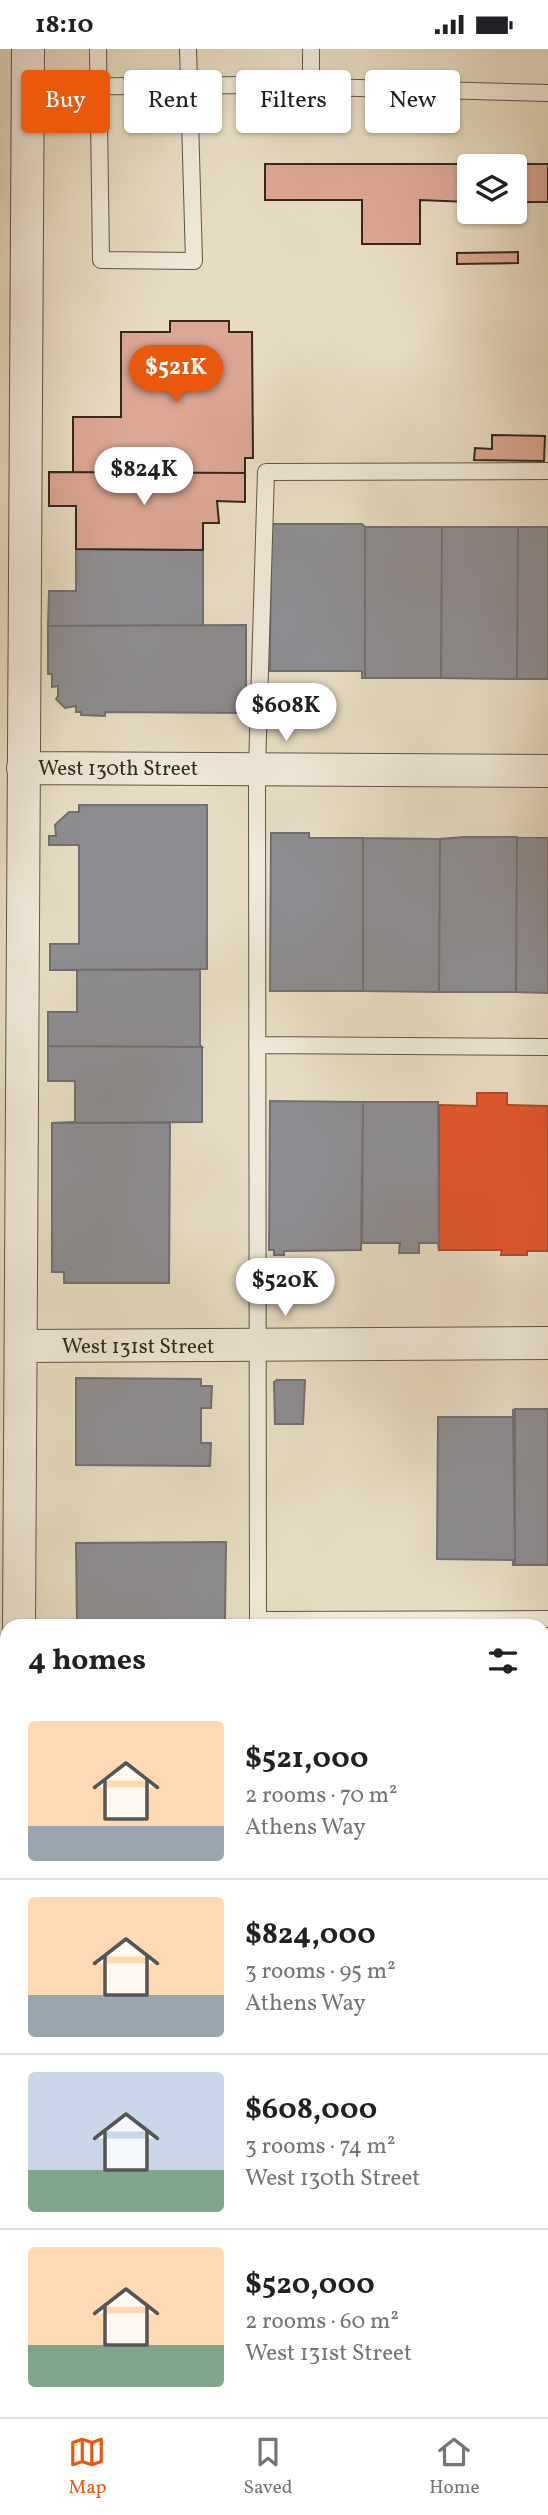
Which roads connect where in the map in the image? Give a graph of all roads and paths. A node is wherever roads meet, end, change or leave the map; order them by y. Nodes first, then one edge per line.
1 (28, 49) edge
2 (98, 49) edge
3 (188, 49) edge
4 (311, 49) edge
5 (27, 70) edge
6 (98, 70) edge
7 (189, 70) edge
8 (311, 70) edge
9 (351, 87) edge
10 (548, 93) edge
11 (27, 133) edge
12 (99, 133) edge
13 (190, 133) edge
14 (548, 471) edge
15 (23, 768) junction
16 (257, 769) junction
17 (548, 771) edge
18 (257, 1045) junction
19 (548, 1047) edge
20 (548, 1343) edge
21 (258, 1345) junction
22 (22, 1346) junction
23 (19, 1619) edge
24 (258, 1619) edge

1 - 5 street
2 - 6 lane
3 - 7 lane
4 - 8 lane
9 - 10 lane
11 - 15 street
12 - 13 lane
14 - 16 lane
15 - 16 street, West 130th Street
15 - 22 street
16 - 17 street, West 130th Street
16 - 18 lane
18 - 19 lane
18 - 21 lane
20 - 21 street, West 131st Street
21 - 22 street, West 131st Street
21 - 24 lane
22 - 23 street

